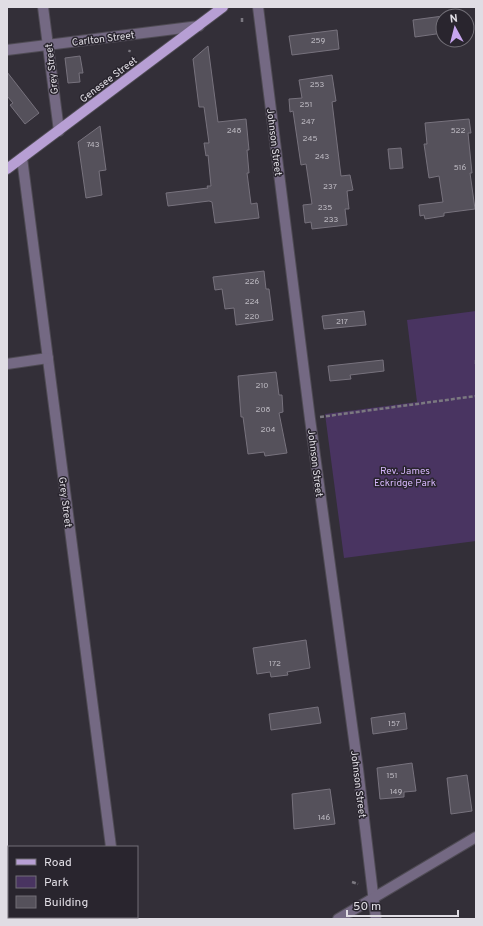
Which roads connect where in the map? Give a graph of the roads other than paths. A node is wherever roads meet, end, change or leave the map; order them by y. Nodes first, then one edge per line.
1 (43, 7) edge
2 (224, 7) edge
3 (258, 7) edge
4 (198, 26) junction
5 (48, 45) junction
6 (7, 50) edge
7 (59, 131) junction
8 (22, 158) junction
9 (7, 169) edge
10 (48, 358) junction
11 (7, 364) edge
12 (476, 837) edge
13 (111, 846) edge
14 (374, 898) junction
15 (338, 919) edge
16 (376, 919) edge

1 - 5 street, Grey Street
2 - 4 main road, Genesee Street
3 - 14 street, Johnson Street
4 - 5 street, Carlton Street
4 - 7 main road, Genesee Street
5 - 6 street, Carlton Street
5 - 7 street, Grey Street
7 - 8 main road, Genesee Street
8 - 9 main road, Genesee Street
8 - 10 street, Grey Street
10 - 11 street
10 - 13 street, Grey Street
12 - 14 street
14 - 15 street
14 - 16 street, Johnson Street

